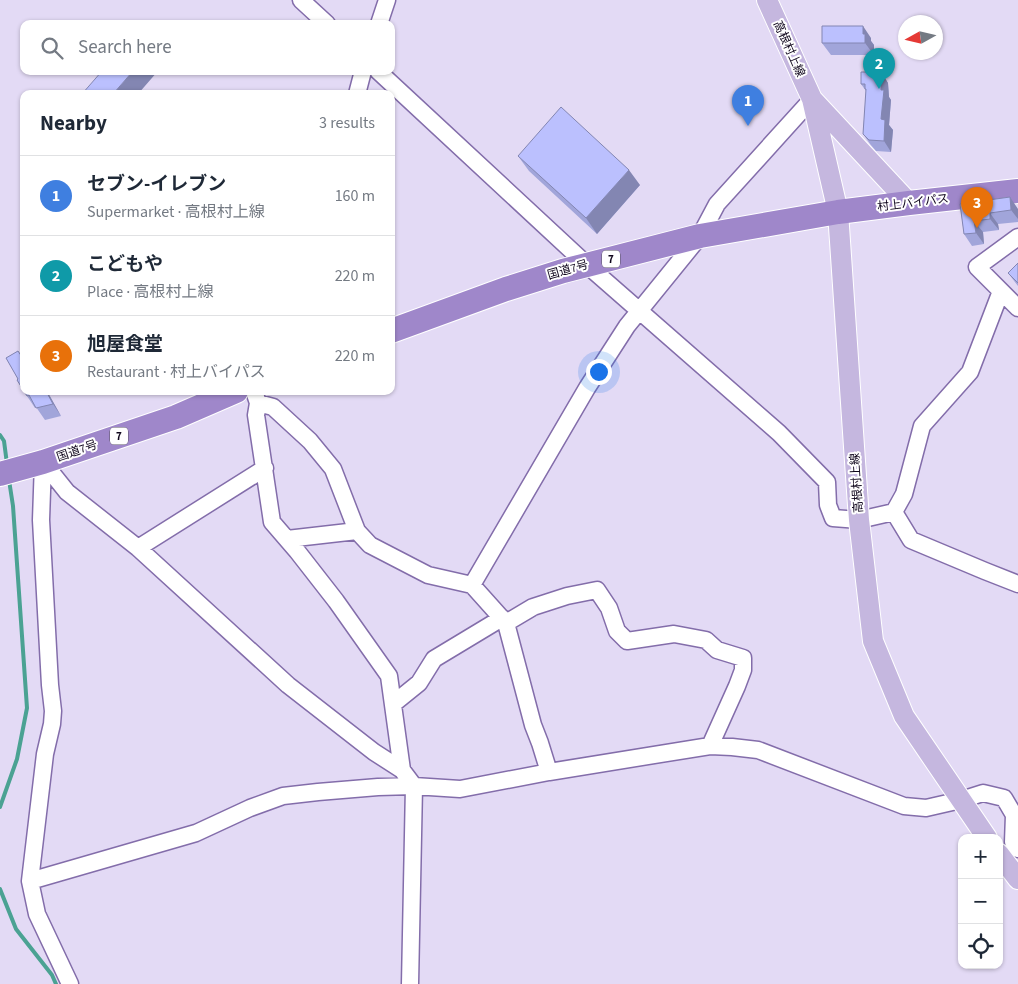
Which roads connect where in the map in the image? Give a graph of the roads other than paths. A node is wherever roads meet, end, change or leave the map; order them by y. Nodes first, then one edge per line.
1 (301, 0) edge
2 (386, 0) edge
3 (767, 0) edge
4 (323, 20) edge
5 (380, 20) edge
6 (362, 75) edge
7 (382, 75) edge
8 (358, 90) edge
9 (812, 99) junction
10 (1018, 191) edge
11 (910, 203) junction
12 (838, 212) junction
13 (700, 236) junction
14 (1018, 237) edge
15 (587, 265) junction
16 (1001, 291) junction
17 (1018, 308) edge
18 (639, 310) junction
19 (395, 330) edge
20 (227, 395) edge
21 (256, 397) edge
22 (43, 462) junction
23 (265, 468) junction
24 (0, 474) edge
25 (894, 512) junction
26 (859, 520) junction
27 (357, 531) junction
28 (287, 539) junction
29 (138, 548) junction
30 (1018, 584) edge
31 (472, 585) junction
32 (504, 621) junction
33 (393, 704) junction
34 (710, 746) junction
35 (402, 770) junction
36 (549, 772) junction
37 (414, 786) junction
38 (1018, 795) edge
39 (961, 800) junction
40 (1014, 815) junction
41 (984, 834) edge
42 (1018, 849) edge
43 (1003, 859) edge
44 (1018, 879) edge
45 (30, 881) junction
46 (70, 984) edge
47 (410, 984) edge

1 - 4 street
2 - 5 street
3 - 9 main road, 高根村上線
6 - 8 street
7 - 15 street
9 - 11 main road, 高根村上線
9 - 12 main road, 高根村上線
9 - 13 street
10 - 11 highway, 村上バイパス / 7
11 - 12 highway, 村上バイパス / 7
12 - 13 highway, 国道7号 / 7
12 - 26 main road, 高根村上線
13 - 15 highway, 国道7号 / 7
13 - 18 street
14 - 16 street
15 - 18 street
15 - 19 highway, 国道7号 / 7
16 - 17 street
16 - 25 street
18 - 26 street
18 - 31 street
20 - 22 highway, 国道7号 / 7
21 - 23 street
21 - 27 street
22 - 24 highway, 国道7号 / 7
22 - 29 street
22 - 45 street
23 - 28 street
23 - 29 street
25 - 26 street
25 - 30 street
26 - 39 main road, 高根村上線
27 - 28 street
27 - 31 street
28 - 33 street
29 - 35 street
31 - 32 street
32 - 33 street
32 - 34 street
32 - 36 street
33 - 35 street
34 - 36 street
34 - 39 street
35 - 37 street
36 - 37 street
37 - 45 street
37 - 47 street
38 - 40 street
39 - 40 street
39 - 41 main road, 高根村上線
40 - 42 street
43 - 44 main road
45 - 46 street

